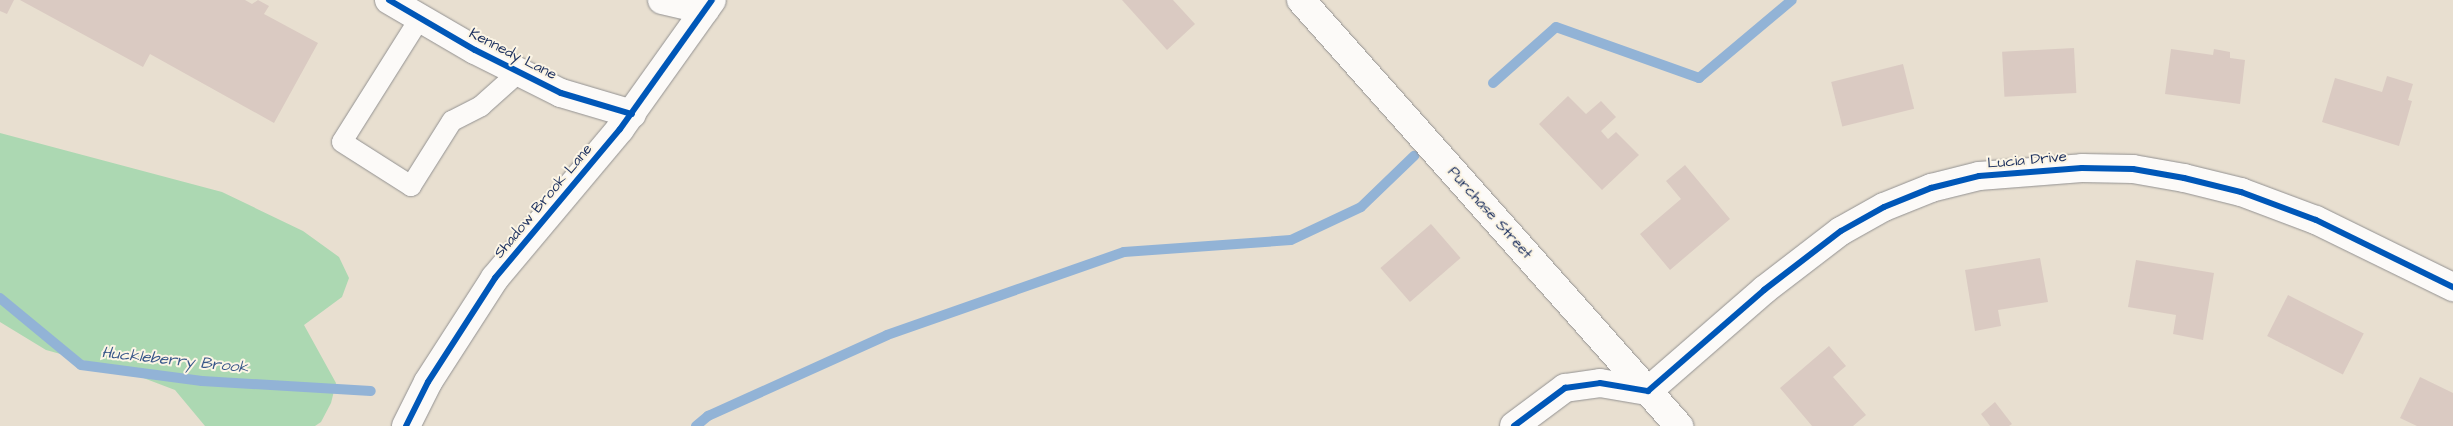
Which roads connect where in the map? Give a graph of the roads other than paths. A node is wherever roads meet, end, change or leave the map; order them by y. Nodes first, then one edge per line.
1 (389, 0) edge
2 (662, 0) edge
3 (1301, 0) edge
4 (709, 5) edge
5 (420, 18) junction
6 (519, 72) junction
7 (632, 114) junction
8 (2453, 288) edge
9 (1648, 391) junction
10 (406, 426) edge
11 (1514, 426) edge
12 (1679, 426) edge

1 - 5 street, Kennedy Lane
2 - 4 street
3 - 9 street, Purchase Street
4 - 7 street, Shadow Brook Lane
5 - 6 street, Kennedy Lane
5 - 6 lane
6 - 7 street, Kennedy Lane
7 - 10 street, Shadow Brook Lane
8 - 9 street, Lucia Drive
9 - 11 street
9 - 12 street, Purchase Street

